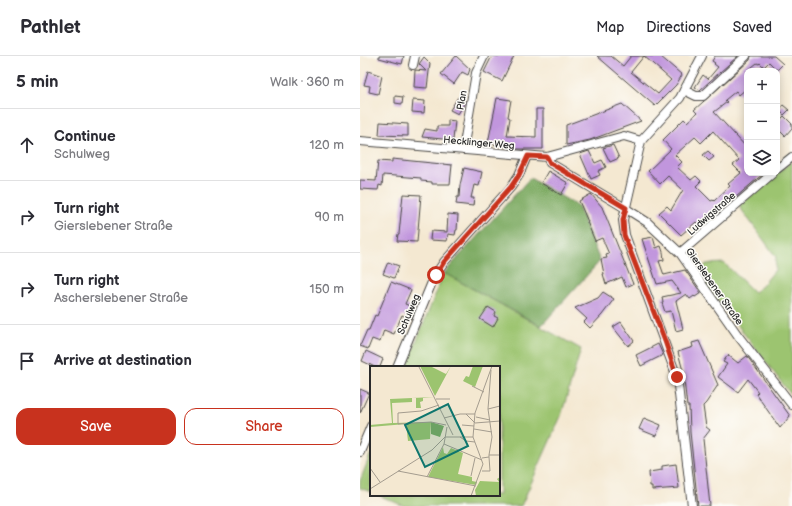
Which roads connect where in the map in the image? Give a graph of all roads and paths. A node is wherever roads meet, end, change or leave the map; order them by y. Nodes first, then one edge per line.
1 (415, 56) edge
2 (484, 56) edge
3 (702, 56) edge
4 (746, 56) edge
5 (413, 65) dead end
6 (684, 90) junction
7 (360, 141) edge
8 (641, 141) junction
9 (462, 150) junction
10 (528, 156) junction
11 (547, 157) junction
12 (792, 157) edge
13 (780, 167) edge
14 (770, 176) edge
15 (626, 208) junction
16 (680, 253) junction
17 (396, 366) edge
18 (792, 405) edge
19 (370, 428) edge
20 (360, 452) edge
21 (692, 506) edge

1 - 5 street
2 - 9 street, Plan
3 - 6 street
4 - 6 street
6 - 8 street
7 - 9 street, Hecklinger Weg
8 - 11 street, Hecklinger Weg
8 - 15 street
9 - 10 street, Hecklinger Weg
10 - 11 street, Hecklinger Weg
10 - 17 street, Schulweg
11 - 15 street, Gierslebener Straße
12 - 13 street
14 - 16 street, Ludwigstraße
15 - 16 street, Gierslebener Straße
15 - 21 street
16 - 18 street, Gierslebener Straße
19 - 20 street

